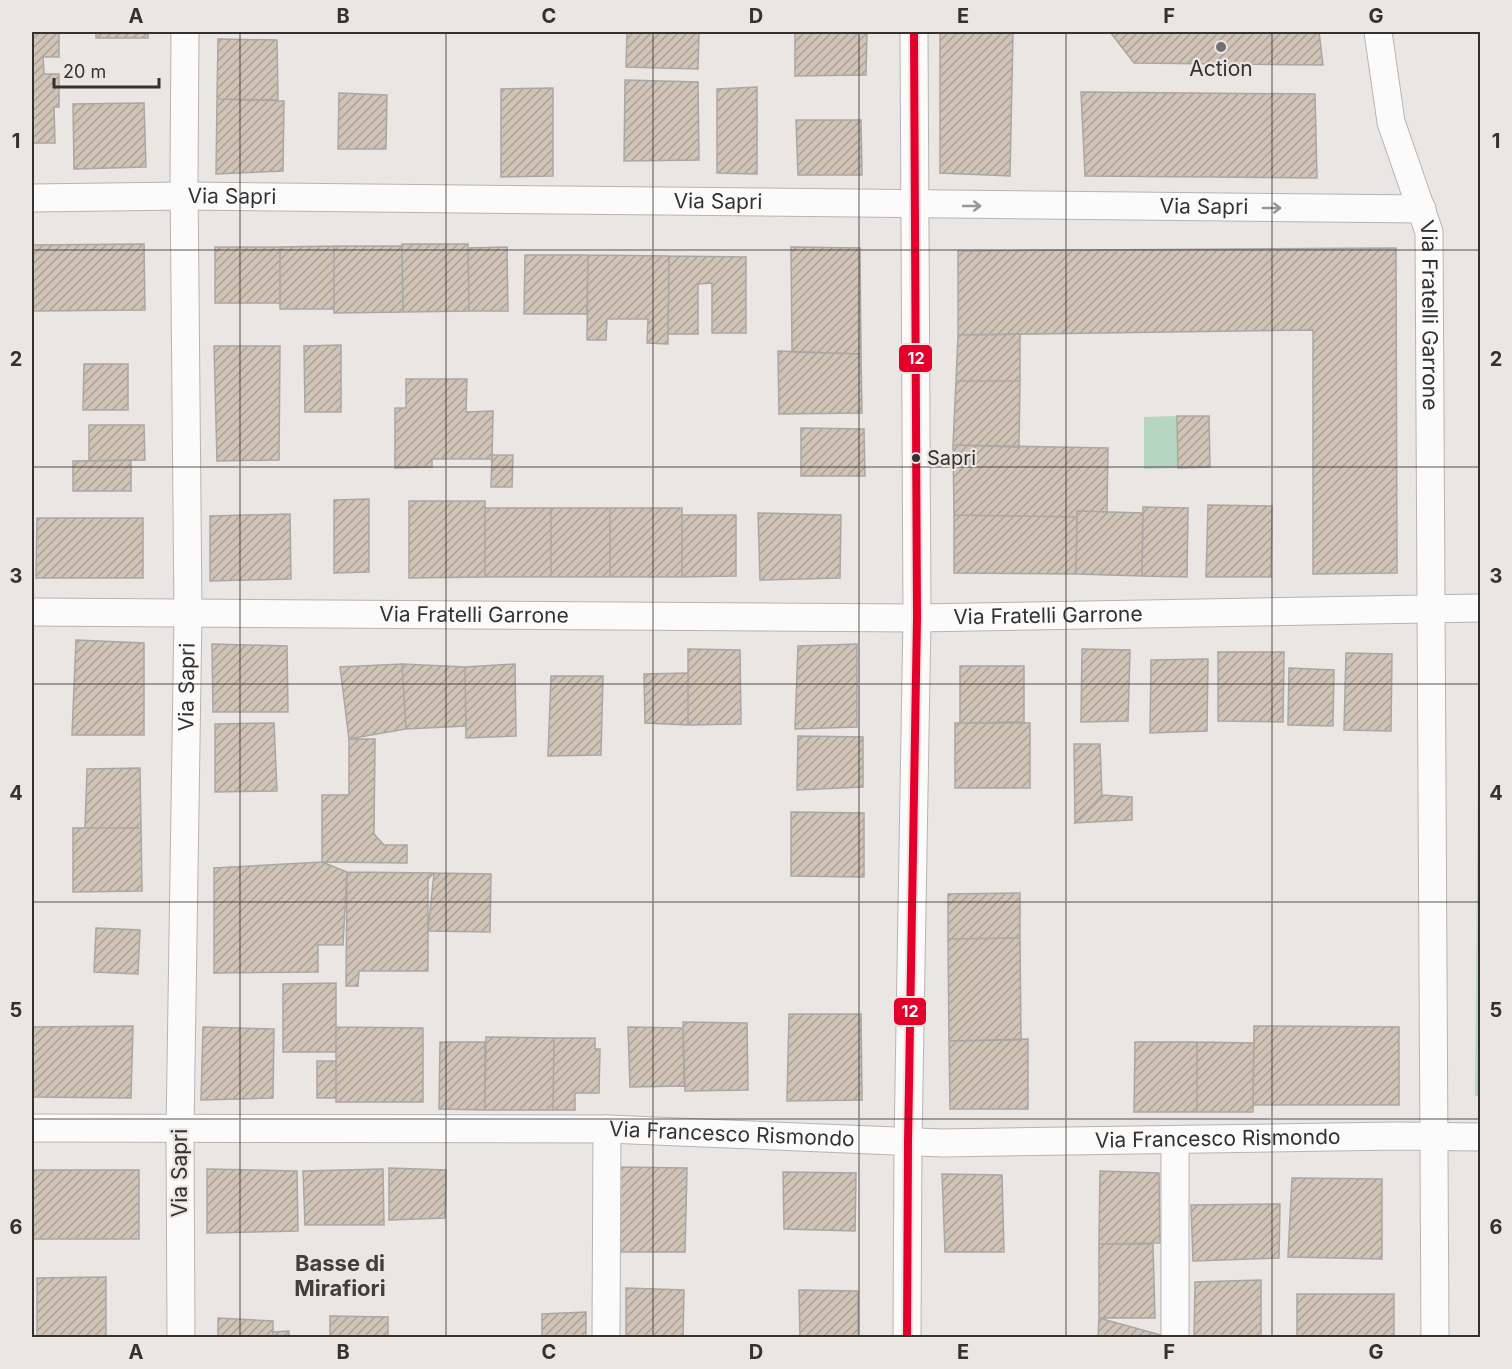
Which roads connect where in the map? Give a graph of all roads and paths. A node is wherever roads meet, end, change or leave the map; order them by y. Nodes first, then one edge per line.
1 (185, 32) edge
2 (914, 32) edge
3 (1377, 32) edge
4 (184, 196) junction
5 (32, 198) edge
6 (913, 205) junction
7 (1422, 209) junction
8 (1431, 608) junction
9 (1480, 608) edge
10 (32, 612) edge
11 (188, 614) junction
12 (917, 618) junction
13 (32, 1128) edge
14 (607, 1129) junction
15 (180, 1130) junction
16 (1434, 1136) junction
17 (1480, 1137) edge
18 (1175, 1140) junction
19 (908, 1142) junction
20 (181, 1338) edge
21 (606, 1338) edge
22 (907, 1338) edge
23 (1175, 1338) edge
24 (1435, 1338) edge

1 - 4 street
2 - 6 street
3 - 7 street, Via Fratelli Garrone
4 - 5 street
4 - 6 street, Via Sapri
4 - 11 street, Via Sapri
6 -> 7 street, Via Sapri
6 - 12 street
7 - 8 street, Via Fratelli Garrone
8 - 9 street, Via Fratelli Garrone
8 - 12 street, Via Fratelli Garrone
8 - 16 street
10 - 11 street, Via Fratelli Garrone
11 - 12 street, Via Fratelli Garrone
11 - 15 street, Via Sapri
12 - 19 street
13 - 15 street, Via Francesco Rismondo
14 - 15 street, Via Francesco Rismondo
14 - 19 street, Via Francesco Rismondo
14 - 21 street
15 - 20 street, Via Sapri
16 - 17 street, Via Francesco Rismondo
16 - 18 street, Via Francesco Rismondo
16 - 24 street
18 - 19 street, Via Francesco Rismondo
18 - 23 street
19 - 22 street

